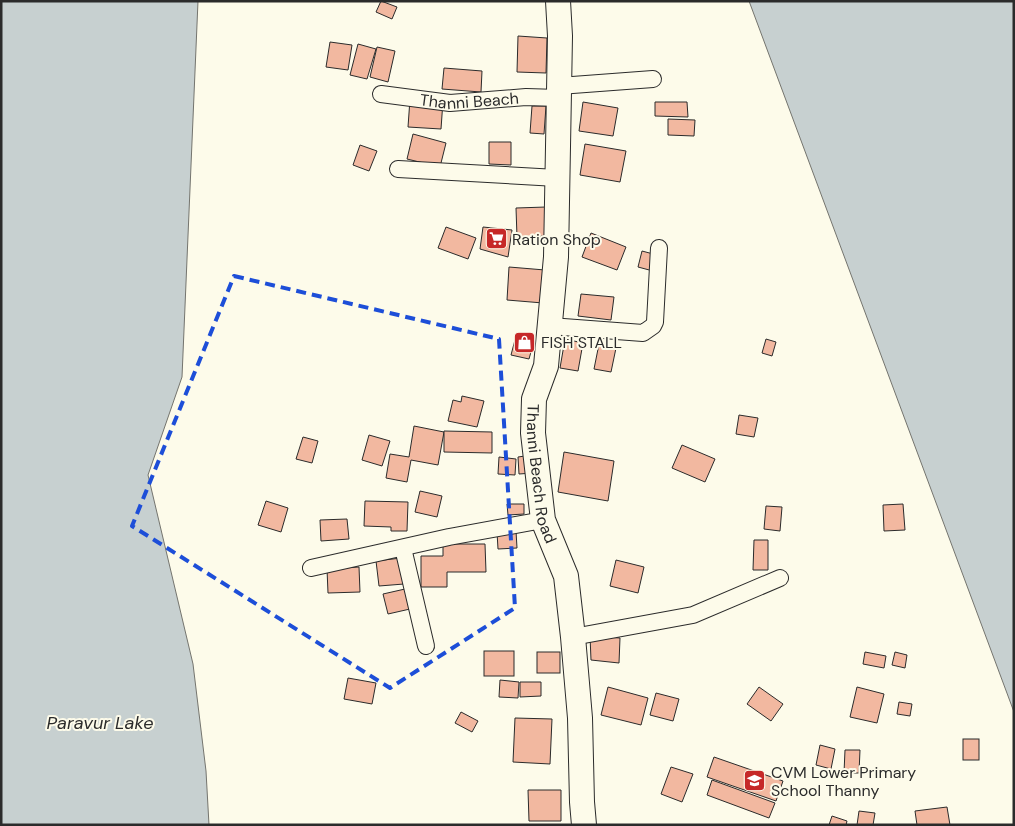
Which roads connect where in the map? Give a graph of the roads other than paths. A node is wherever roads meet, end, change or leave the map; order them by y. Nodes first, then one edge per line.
1 (558, 1) edge
2 (653, 79) dead end
3 (559, 92) junction
4 (381, 94) dead end
5 (398, 169) dead end
6 (557, 178) junction
7 (659, 248) dead end
8 (550, 326) junction
9 (543, 520) junction
10 (403, 548) junction
11 (311, 568) dead end
12 (780, 578) dead end
13 (573, 637) junction
14 (426, 646) dead end
15 (584, 825) edge

1 - 3 main road, Thanni Beach Road
2 - 3 street, Thanni Beach
3 - 4 street, Thanni Beach
3 - 6 main road, Thanni Beach Road
5 - 6 street
6 - 8 main road, Thanni Beach Road
7 - 8 street
8 - 9 main road, Thanni Beach Road
9 - 10 street
9 - 13 main road, Thanni Beach Road
10 - 11 street
10 - 14 street
12 - 13 street
13 - 15 main road, Thanni Beach Road

